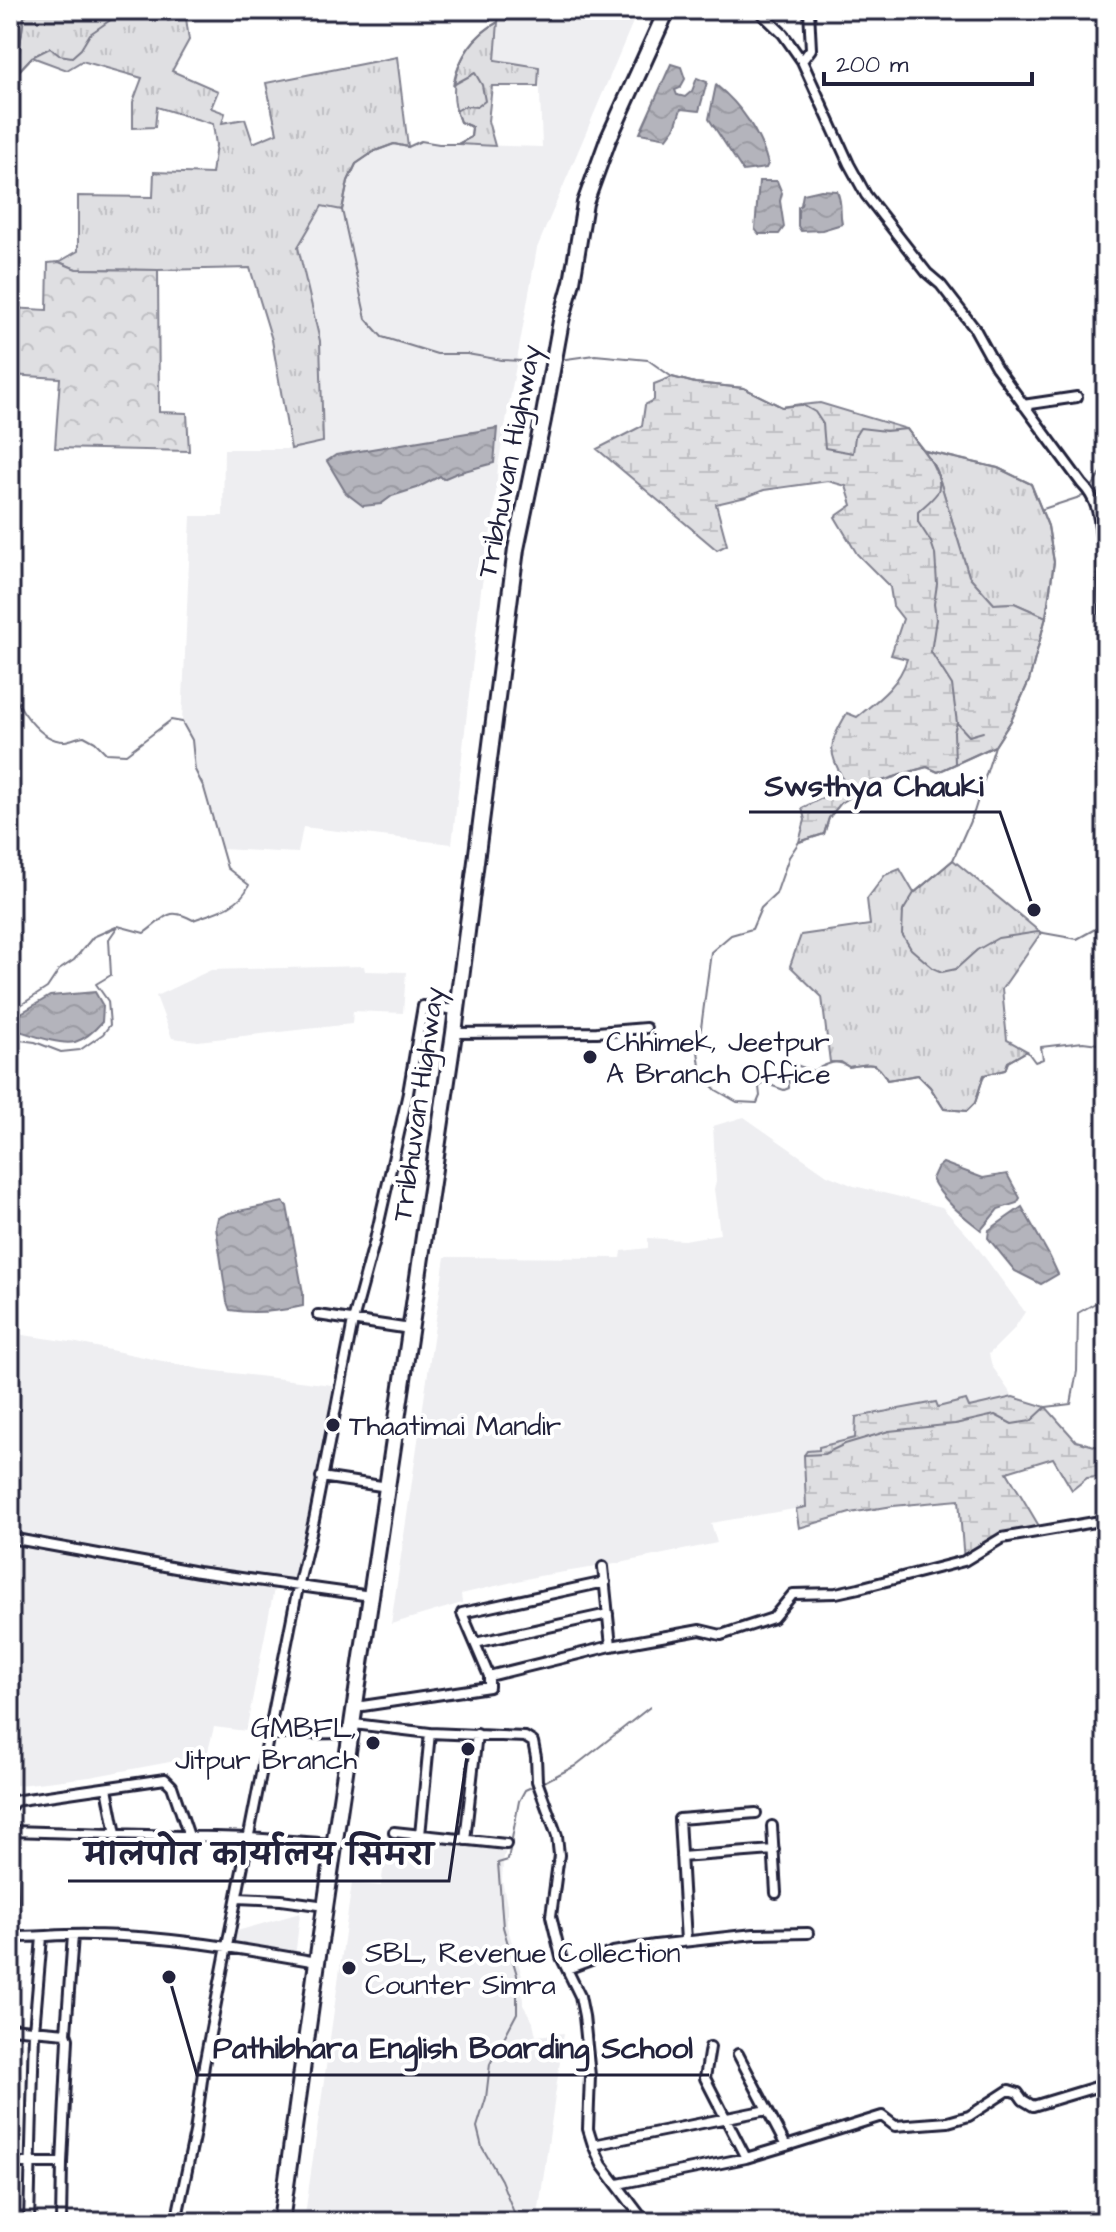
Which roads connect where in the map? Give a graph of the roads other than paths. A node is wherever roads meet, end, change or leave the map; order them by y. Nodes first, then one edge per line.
1 (667, 10) edge
2 (758, 10) edge
3 (809, 10) edge
4 (802, 61) junction
5 (1077, 397) dead end
6 (1023, 405) junction
7 (1104, 554) edge
8 (1106, 648) edge
9 (457, 1010) junction
10 (646, 1028) dead end
11 (454, 1033) junction
12 (318, 1315) dead end
13 (353, 1321) junction
14 (410, 1329) junction
15 (321, 1477) junction
16 (388, 1487) junction
17 (1106, 1520) edge
18 (10, 1538) edge
19 (603, 1567) dead end
20 (605, 1582) junction
21 (298, 1587) junction
22 (371, 1596) junction
23 (608, 1614) junction
24 (475, 1643) junction
25 (611, 1646) junction
26 (489, 1676) junction
27 (356, 1707) junction
28 (352, 1728) junction
29 (430, 1733) junction
30 (270, 1734) junction
31 (477, 1734) junction
32 (107, 1788) junction
33 (10, 1807) edge
34 (756, 1813) dead end
35 (772, 1826) dead end
36 (10, 1830) edge
37 (394, 1832) dead end
38 (116, 1834) junction
39 (420, 1835) junction
40 (189, 1836) junction
41 (249, 1838) junction
42 (465, 1840) junction
43 (334, 1844) junction
44 (506, 1844) dead end
45 (774, 1850) junction
46 (681, 1857) junction
47 (11, 1869) edge
48 (776, 1893) dead end
49 (237, 1898) junction
50 (326, 1906) junction
51 (808, 1933) dead end
52 (73, 1935) junction
53 (13, 1937) junction
54 (42, 1937) junction
55 (686, 1941) junction
56 (227, 1946) junction
57 (10, 1958) edge
58 (317, 1962) junction
59 (567, 1969) junction
60 (10, 2028) edge
61 (34, 2031) junction
62 (66, 2033) junction
63 (710, 2047) dead end
64 (738, 2054) dead end
65 (1106, 2084) edge
66 (767, 2110) junction
67 (726, 2118) junction
68 (593, 2145) junction
69 (786, 2146) junction
70 (746, 2158) junction
71 (10, 2163) edge
72 (29, 2163) junction
73 (62, 2163) junction
74 (618, 2184) junction
75 (29, 2222) edge
76 (61, 2222) edge
77 (176, 2222) edge
78 (281, 2222) edge
79 (645, 2222) edge

1 - 9 highway, Tribhuvan Highway
2 - 4 street
3 - 4 street
4 - 6 street
5 - 6 street
6 - 7 street
7 - 8 street
9 - 11 highway, Tribhuvan Highway
9 - 13 street
10 - 11 street
11 - 14 highway, Tribhuvan Highway
12 - 13 street
13 - 14 street
13 - 15 street
14 - 16 highway, Tribhuvan Highway
15 - 16 street
15 - 21 street
16 - 22 highway, Tribhuvan Highway
17 - 25 street
18 - 21 street
19 - 20 street
20 - 23 street
20 - 24 street
21 - 22 street
21 - 30 street
22 - 27 highway, Tribhuvan Highway
23 - 24 street
23 - 25 street
24 - 26 street
25 - 26 street
26 - 27 street
27 - 28 highway, Tribhuvan Highway
28 - 29 street
28 - 30 street
28 - 43 highway, Tribhuvan Highway
29 - 31 street
29 - 39 street
30 - 41 street
31 - 42 street
31 - 59 street
32 - 33 street
32 - 38 street
32 - 40 street
34 - 46 street
35 - 45 street
36 - 38 street
36 - 47 street
37 - 39 street
38 - 40 street
39 - 42 street
40 - 41 street
41 - 43 street
41 - 49 street
42 - 44 street
43 - 50 highway, Tribhuvan Highway
45 - 46 street
45 - 48 street
46 - 55 street
47 - 53 street
49 - 50 street
49 - 56 street
50 - 58 highway, Tribhuvan Highway
51 - 55 street
52 - 54 street
52 - 56 street
52 - 62 street
53 - 54 street
53 - 57 street
54 - 61 street
55 - 59 street
56 - 58 street
56 - 77 street
58 - 78 highway, Tribhuvan Highway
59 - 68 street
60 - 61 street
61 - 62 street
61 - 72 street
62 - 73 street
63 - 67 street
64 - 66 street
65 - 69 street
66 - 67 street
66 - 69 street
67 - 68 street
67 - 70 street
68 - 74 street
69 - 70 street
70 - 74 street
71 - 72 street
72 - 73 street
72 - 75 street
73 - 76 street
74 - 79 street

